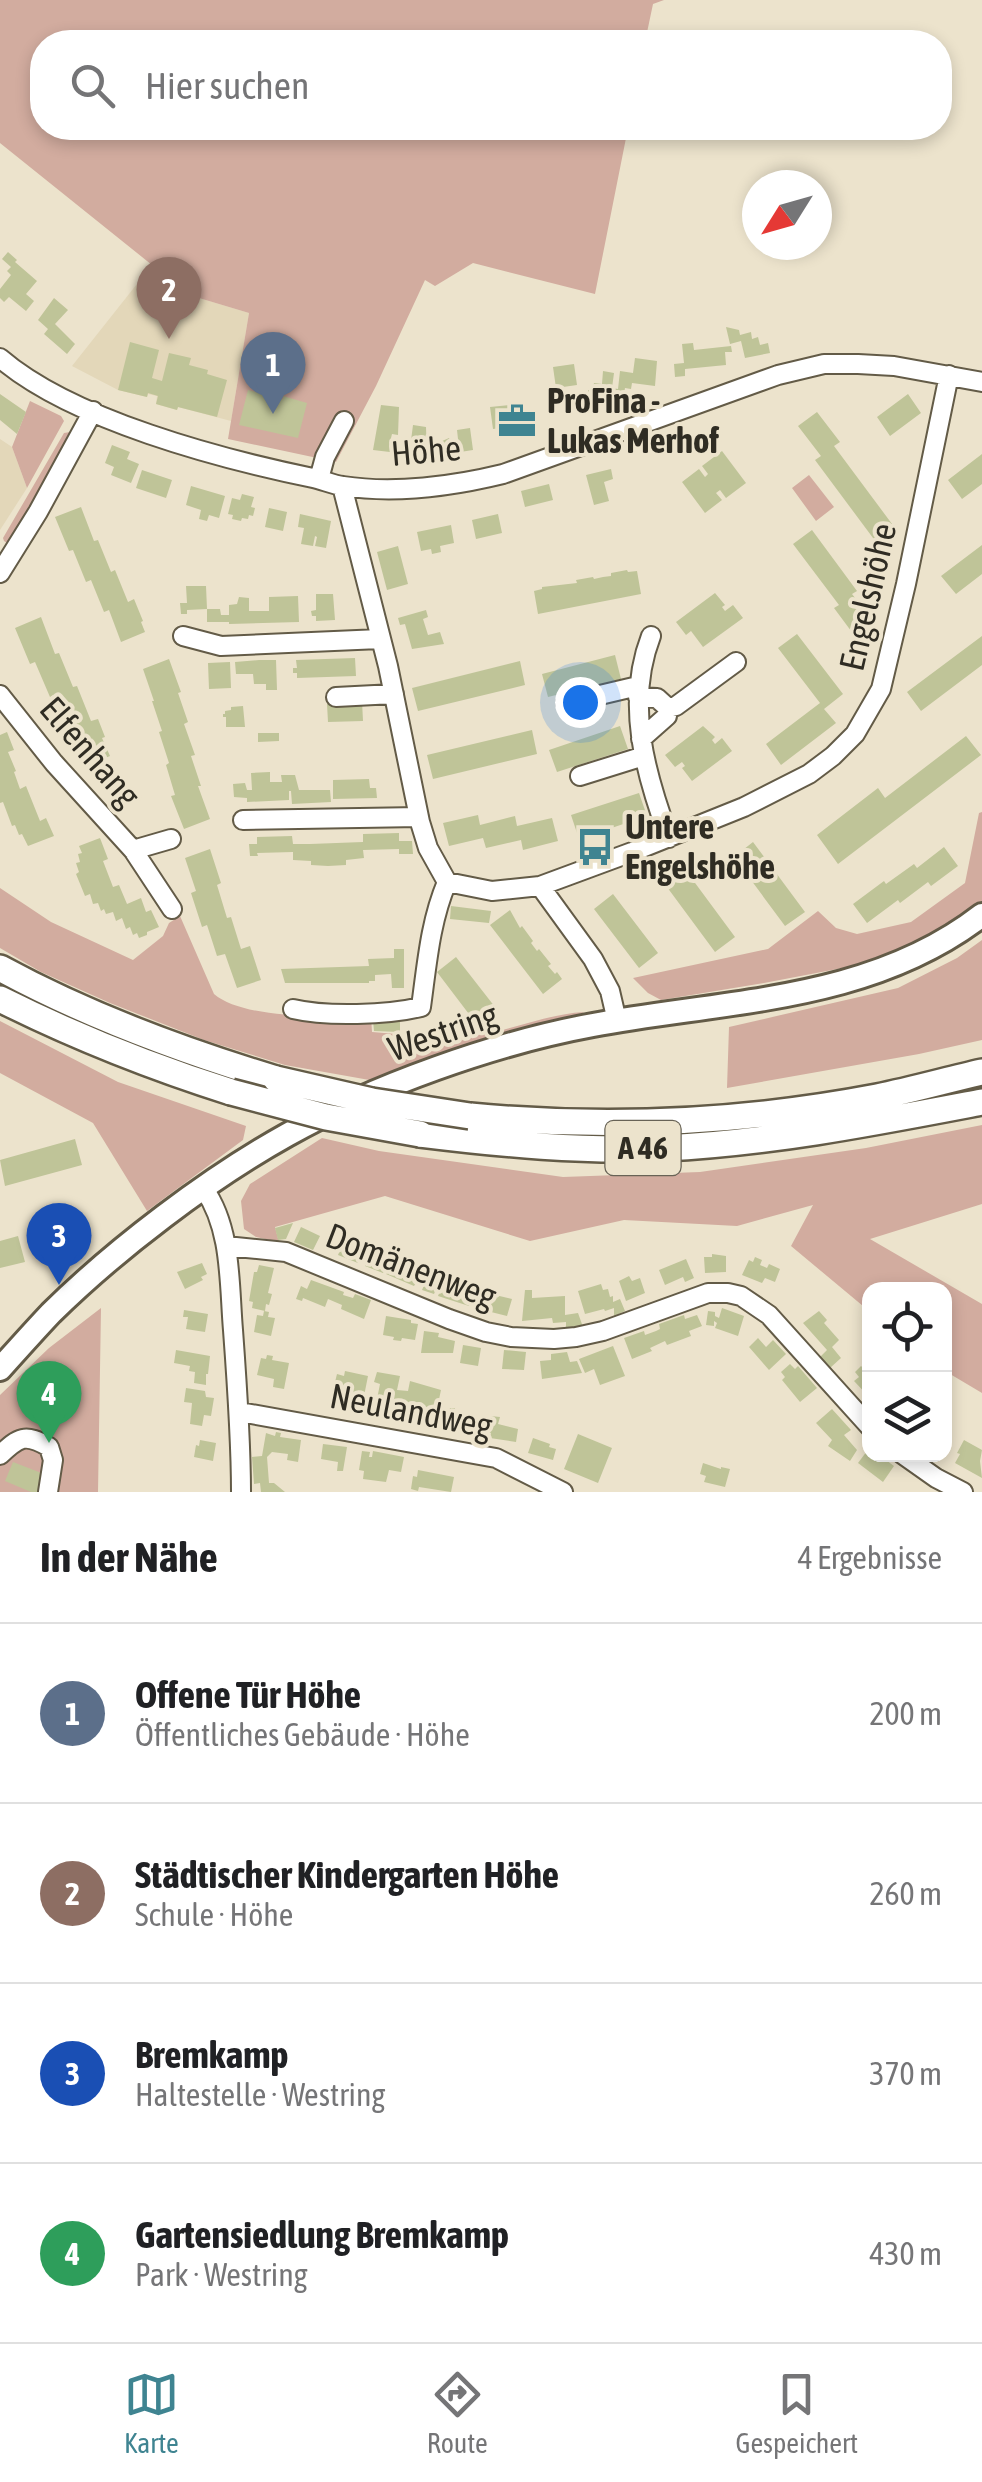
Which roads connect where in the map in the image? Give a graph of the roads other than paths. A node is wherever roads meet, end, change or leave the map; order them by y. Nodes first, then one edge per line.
1 (0, 358) edge
2 (949, 375) junction
3 (982, 382) edge
4 (93, 411) junction
5 (344, 421) dead end
6 (319, 479) junction
7 (342, 486) junction
8 (0, 573) edge
9 (183, 636) dead end
10 (651, 636) dead end
11 (380, 639) junction
12 (736, 662) dead end
13 (638, 691) junction
14 (394, 694) junction
15 (0, 695) edge
16 (336, 697) dead end
17 (566, 703) dead end
18 (6, 715) edge
19 (668, 716) dead end
20 (642, 747) junction
21 (580, 776) dead end
22 (419, 816) junction
23 (243, 820) dead end
24 (669, 838) junction
25 (171, 839) dead end
26 (133, 850) junction
27 (447, 882) junction
28 (540, 886) junction
29 (172, 909) dead end
30 (982, 915) edge
31 (0, 968) edge
32 (0, 998) edge
33 (293, 1009) dead end
34 (617, 1021) junction
35 (982, 1072) edge
36 (982, 1102) edge
37 (204, 1189) junction
38 (226, 1246) junction
39 (0, 1369) edge
40 (240, 1412) junction
41 (862, 1417) edge
42 (0, 1455) edge
43 (913, 1462) edge
44 (48, 1492) edge
45 (240, 1492) edge
46 (563, 1492) edge
47 (963, 1492) edge

1 - 4 street, Höhe
2 - 3 street, Höhe
2 - 7 street, Höhe
2 - 24 street, Engelshöhe
4 - 6 street, Höhe
4 - 8 street
5 - 6 street
6 - 7 street, Höhe
7 - 11 street
9 - 11 street
10 - 13 street
11 - 14 street
12 - 13 street
13 - 17 street
13 - 20 street
14 - 16 street
14 - 22 street
15 - 18 street, Elfenhang
18 - 26 street, Elfenhang
19 - 20 street
20 - 21 street
20 - 24 street
22 - 23 street
22 - 27 street
24 - 28 street, Engelshöhe
25 - 26 street, Elfenhang
26 - 29 street, Elfenhang
27 - 28 street, Engelshöhe
27 - 33 street
28 - 34 street
30 - 34 main road, Westring
31 - 35 highway, A 46, bridge
32 - 36 highway, A 46, bridge
34 - 37 main road, Westring
37 - 38 street
37 - 39 main road, Westring
38 - 40 street
38 - 41 street, Domänenweg
40 - 45 street
40 - 46 street, Neulandweg
42 - 44 street
43 - 47 street

